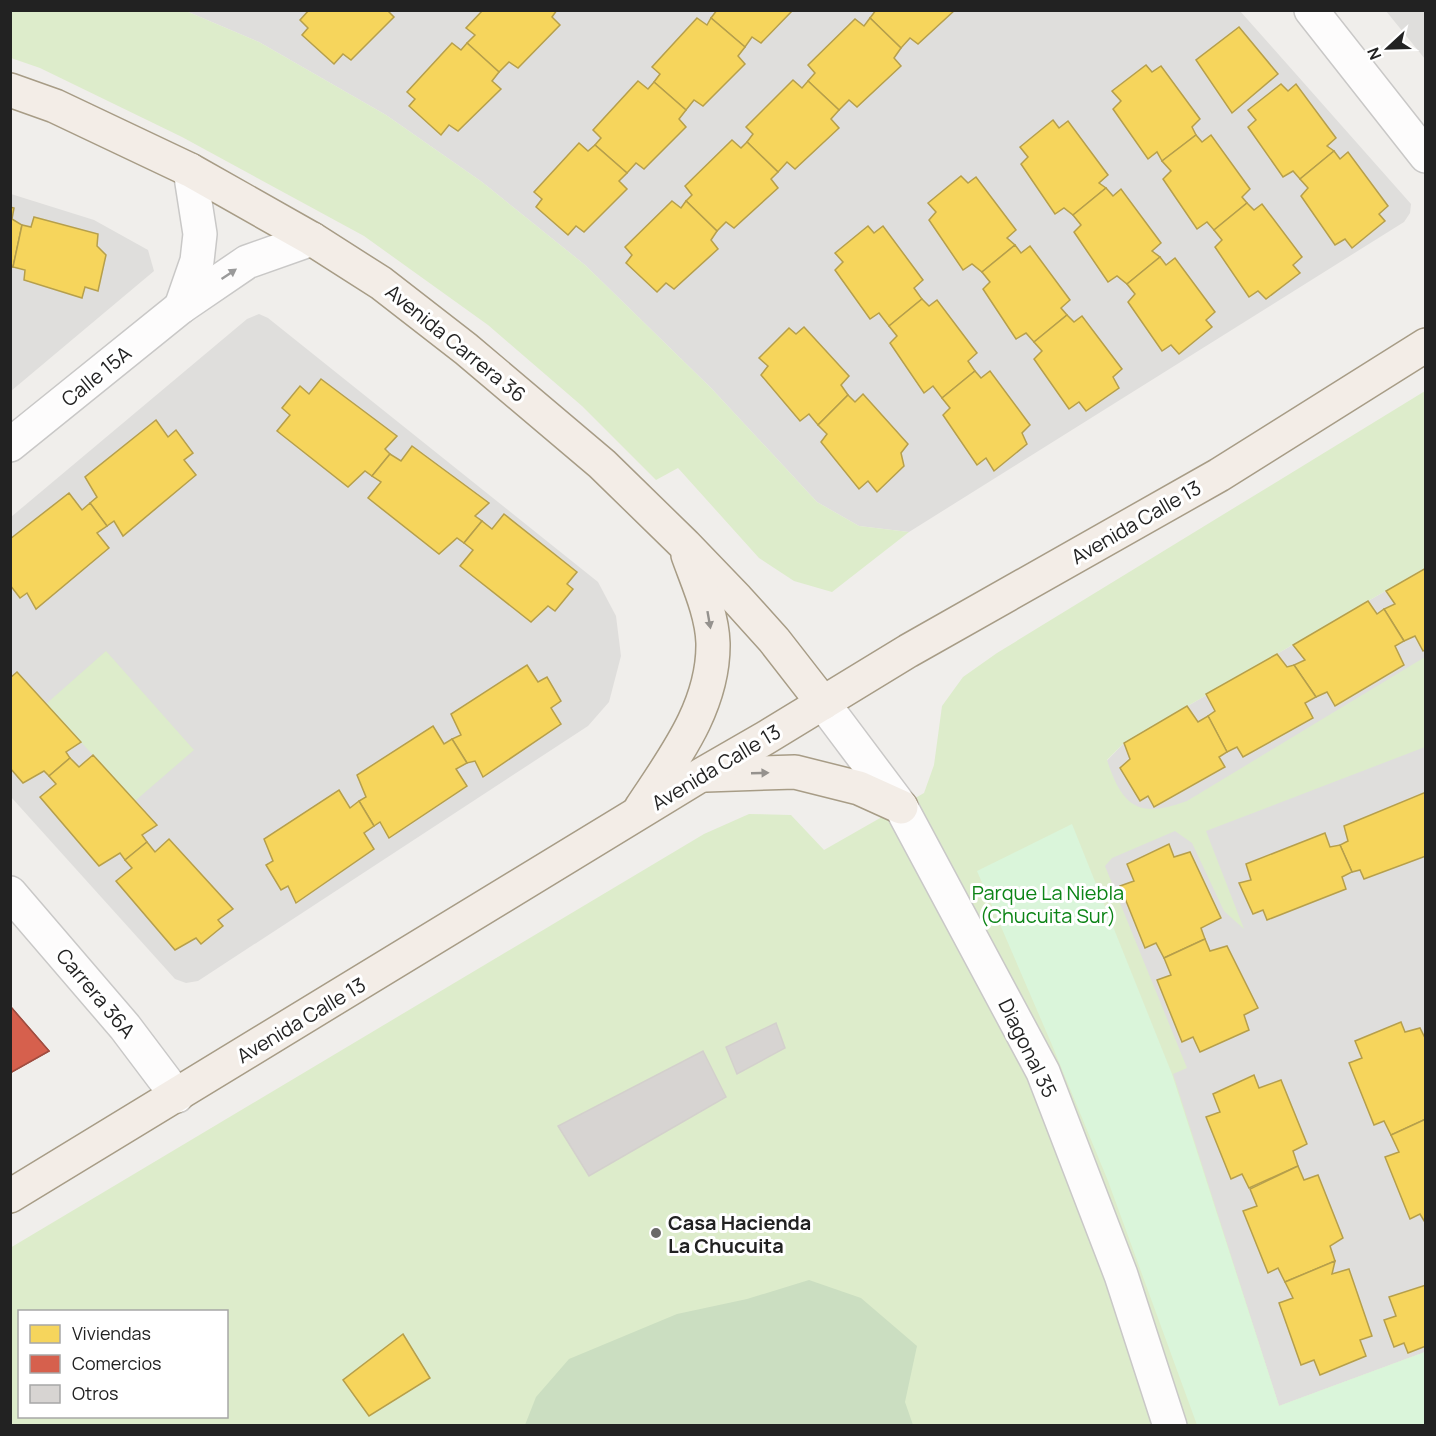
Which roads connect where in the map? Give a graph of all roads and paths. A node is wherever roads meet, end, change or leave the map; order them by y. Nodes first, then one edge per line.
1 (1311, 10) edge
2 (10, 90) edge
3 (1425, 156) edge
4 (190, 170) junction
5 (312, 239) junction
6 (181, 307) junction
7 (1425, 345) edge
8 (10, 445) edge
9 (685, 545) junction
10 (823, 703) junction
11 (701, 775) junction
12 (901, 807) junction
13 (635, 817) junction
14 (10, 893) edge
15 (177, 1096) junction
16 (10, 1196) edge
17 (1170, 1425) edge

1 - 3 street
2 - 4 main road, Avenida Carrera 36
4 - 5 main road, Avenida Carrera 36
4 - 6 street
6 -> 5 street, Calle 15A
5 - 9 main road, Avenida Carrera 36
6 - 8 street, Calle 15A
7 - 10 main road, Avenida Calle 13
9 - 10 main road, Avenida Carrera 36
9 -> 13 main road
10 - 11 main road, Avenida Calle 13
10 - 12 street, Diagonal 35
11 -> 12 main road
11 - 13 main road, Avenida Calle 13
12 - 17 street, Diagonal 35
13 - 15 main road, Avenida Calle 13
14 - 15 street, Carrera 36A
15 - 16 main road, Avenida Calle 13

